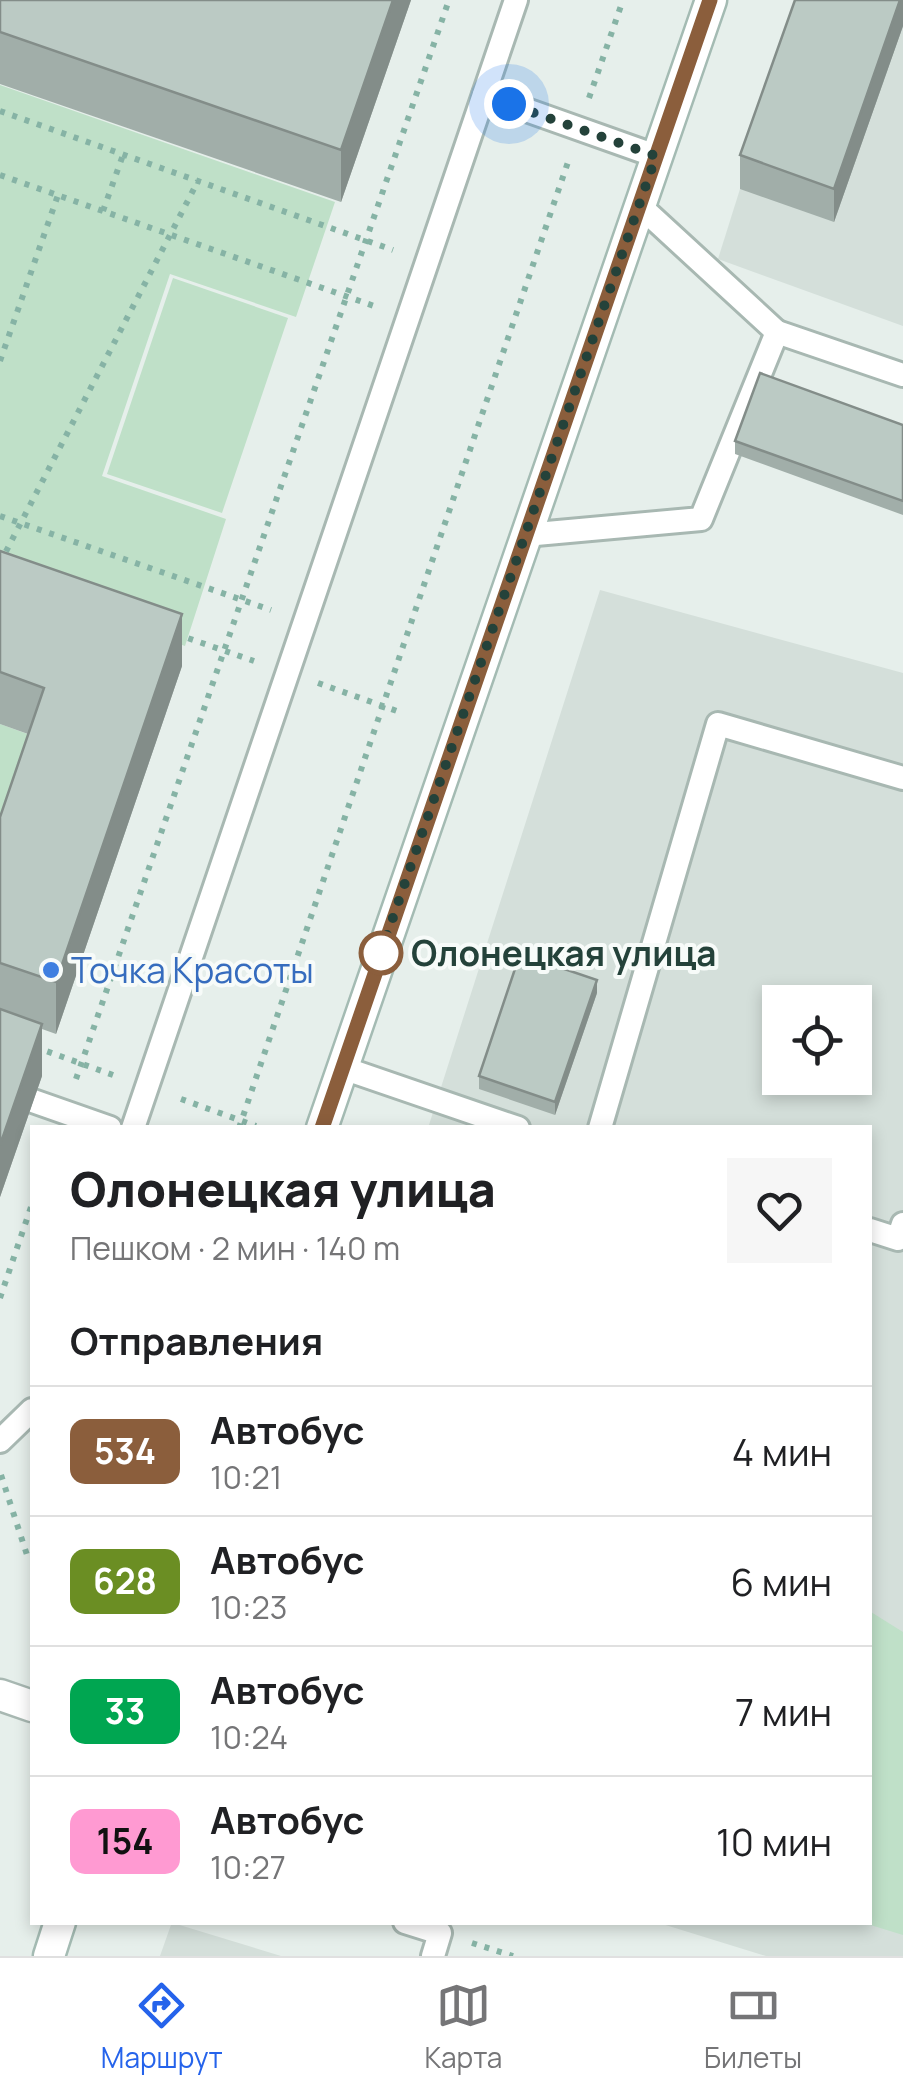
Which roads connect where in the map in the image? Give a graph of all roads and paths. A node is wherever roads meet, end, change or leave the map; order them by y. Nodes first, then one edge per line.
1 (449, 0) edge
2 (516, 0) edge
3 (623, 0) edge
4 (710, 0) edge
5 (484, 95) junction
6 (0, 111) edge
7 (579, 129) junction
8 (122, 154) junction
9 (656, 156) junction
10 (0, 175) edge
11 (198, 181) junction
12 (58, 195) junction
13 (639, 205) junction
14 (103, 211) junction
15 (170, 234) junction
16 (366, 240) junction
17 (427, 262) junction
18 (347, 296) junction
19 (408, 318) junction
20 (777, 332) junction
21 (0, 361) edge
22 (903, 375) edge
23 (0, 516) edge
24 (20, 523) junction
25 (525, 536) junction
26 (0, 563) edge
27 (242, 600) junction
28 (305, 622) junction
29 (168, 631) edge
30 (224, 650) junction
31 (287, 673) junction
32 (397, 711) dead end
33 (903, 778) edge
34 (16, 1041) edge
35 (50, 1052) dead end
36 (342, 1068) junction
37 (33, 1100) edge
38 (64, 1112) junction
39 (101, 1125) edge
40 (134, 1125) edge
41 (240, 1125) edge
42 (323, 1125) edge
43 (509, 1125) edge
44 (601, 1125) edge
45 (30, 1210) edge
46 (903, 1224) edge
47 (872, 1231) edge
48 (0, 1298) edge
49 (30, 1412) edge
50 (0, 1441) edge
51 (0, 1472) edge
52 (28, 1555) dead end
53 (0, 1694) edge
54 (30, 1705) edge
55 (59, 1925) edge
56 (415, 1925) edge
57 (48, 1956) edge
58 (433, 1956) edge

1 - 16 path
2 - 5 lane
3 - 7 path
4 - 9 main road
5 - 7 lane
5 - 17 lane
6 - 8 path
7 - 9 lane
7 - 41 path
8 - 11 path
8 - 14 path
9 - 13 main road
10 - 12 path
11 - 15 path
11 - 16 path
12 - 14 path
12 - 21 path
13 - 20 lane
13 - 25 main road
14 - 15 path
15 - 18 path
15 - 24 path
16 - 17 path
16 - 18 path
17 - 19 lane
18 - 19 path
18 - 27 path
19 - 28 lane
20 - 22 lane
20 - 25 lane
23 - 24 path
24 - 26 path
24 - 27 path
25 - 36 main road
27 - 28 path
27 - 30 path
28 - 31 lane
29 - 30 path
30 - 31 path
30 - 38 path
31 - 32 path
31 - 40 lane
33 - 44 lane
34 - 35 path
36 - 42 main road
36 - 43 lane
37 - 38 lane
38 - 39 lane
45 - 48 path
46 - 47 lane
49 - 50 lane
51 - 52 path
53 - 54 main road
55 - 57 main road
56 - 58 lane

